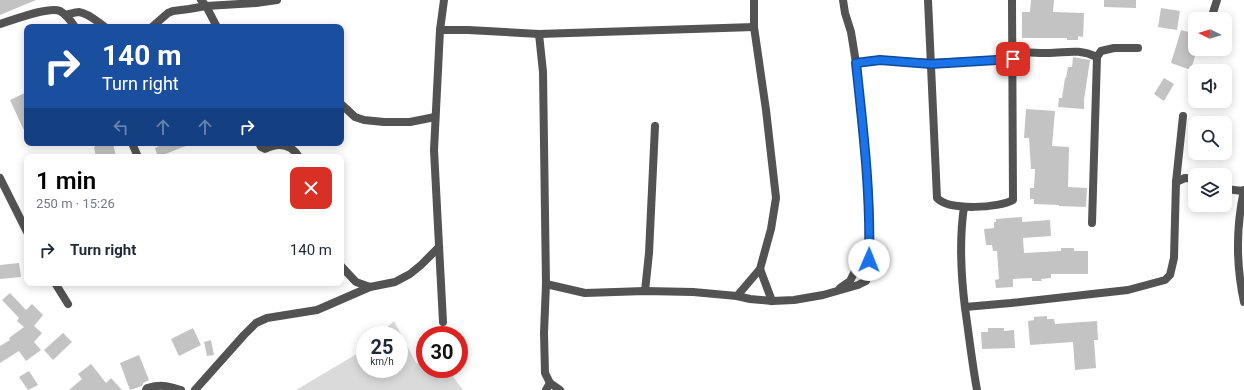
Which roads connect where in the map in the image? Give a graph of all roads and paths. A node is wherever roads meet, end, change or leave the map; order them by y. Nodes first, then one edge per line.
1 (277, 0) edge
2 (444, 0) edge
3 (754, 0) edge
4 (843, 0) edge
5 (928, 0) edge
6 (1012, 0) edge
7 (1217, 0) edge
8 (204, 3) edge
9 (1213, 12) edge
10 (66, 15) junction
11 (0, 24) edge
12 (73, 24) edge
13 (101, 24) edge
14 (155, 24) edge
15 (214, 24) edge
16 (754, 27) junction
17 (440, 30) junction
18 (539, 34) junction
19 (1138, 48) dead end
20 (1013, 56) junction
21 (1097, 56) junction
22 (856, 63) junction
23 (931, 64) junction
24 (344, 107) edge
25 (1183, 116) dead end
26 (435, 118) junction
27 (655, 126) dead end
28 (260, 146) edge
29 (270, 146) edge
30 (286, 146) edge
31 (297, 154) edge
32 (0, 178) edge
33 (1188, 178) edge
34 (1176, 182) junction
35 (1232, 190) edge
36 (1244, 191) edge
37 (964, 207) junction
38 (1092, 223) dead end
39 (24, 226) edge
40 (870, 242) junction
41 (439, 247) junction
42 (344, 269) edge
43 (760, 269) junction
44 (546, 284) junction
45 (57, 286) edge
46 (370, 287) junction
47 (645, 291) junction
48 (835, 292) junction
49 (737, 296) junction
50 (772, 301) junction
51 (1244, 302) edge
52 (68, 304) dead end
53 (965, 307) junction
54 (443, 322) dead end
55 (548, 386) edge
56 (146, 390) edge
57 (181, 390) edge
58 (195, 390) edge
59 (560, 390) edge
60 (977, 390) edge

1 - 8 street
2 - 17 street
3 - 16 street
4 - 22 street
5 - 23 street
6 - 20 street
7 - 9 street
8 - 14 street
8 - 15 street
10 - 11 street
10 - 12 street
10 - 13 street
16 - 18 street
16 - 43 street
17 - 18 street
17 - 26 street
18 - 44 street
19 - 21 street
20 - 21 street
20 - 23 street
20 - 37 street
21 - 38 street
22 - 23 street
22 - 40 street
23 - 37 street
24 - 26 street
25 - 34 street
26 - 41 street
27 - 47 street
28 - 29 street
30 - 31 street
32 - 39 street
33 - 34 street
34 - 53 street
35 - 36 street
36 - 51 street
37 - 53 street
40 - 48 street
40 - 48 street
41 - 46 street
41 - 54 street
42 - 46 street
43 - 49 street
43 - 50 street
44 - 47 street
44 - 55 street
45 - 52 street
46 - 58 street
47 - 49 street
48 - 50 street
49 - 50 street
53 - 60 street
55 - 59 street
56 - 57 street

